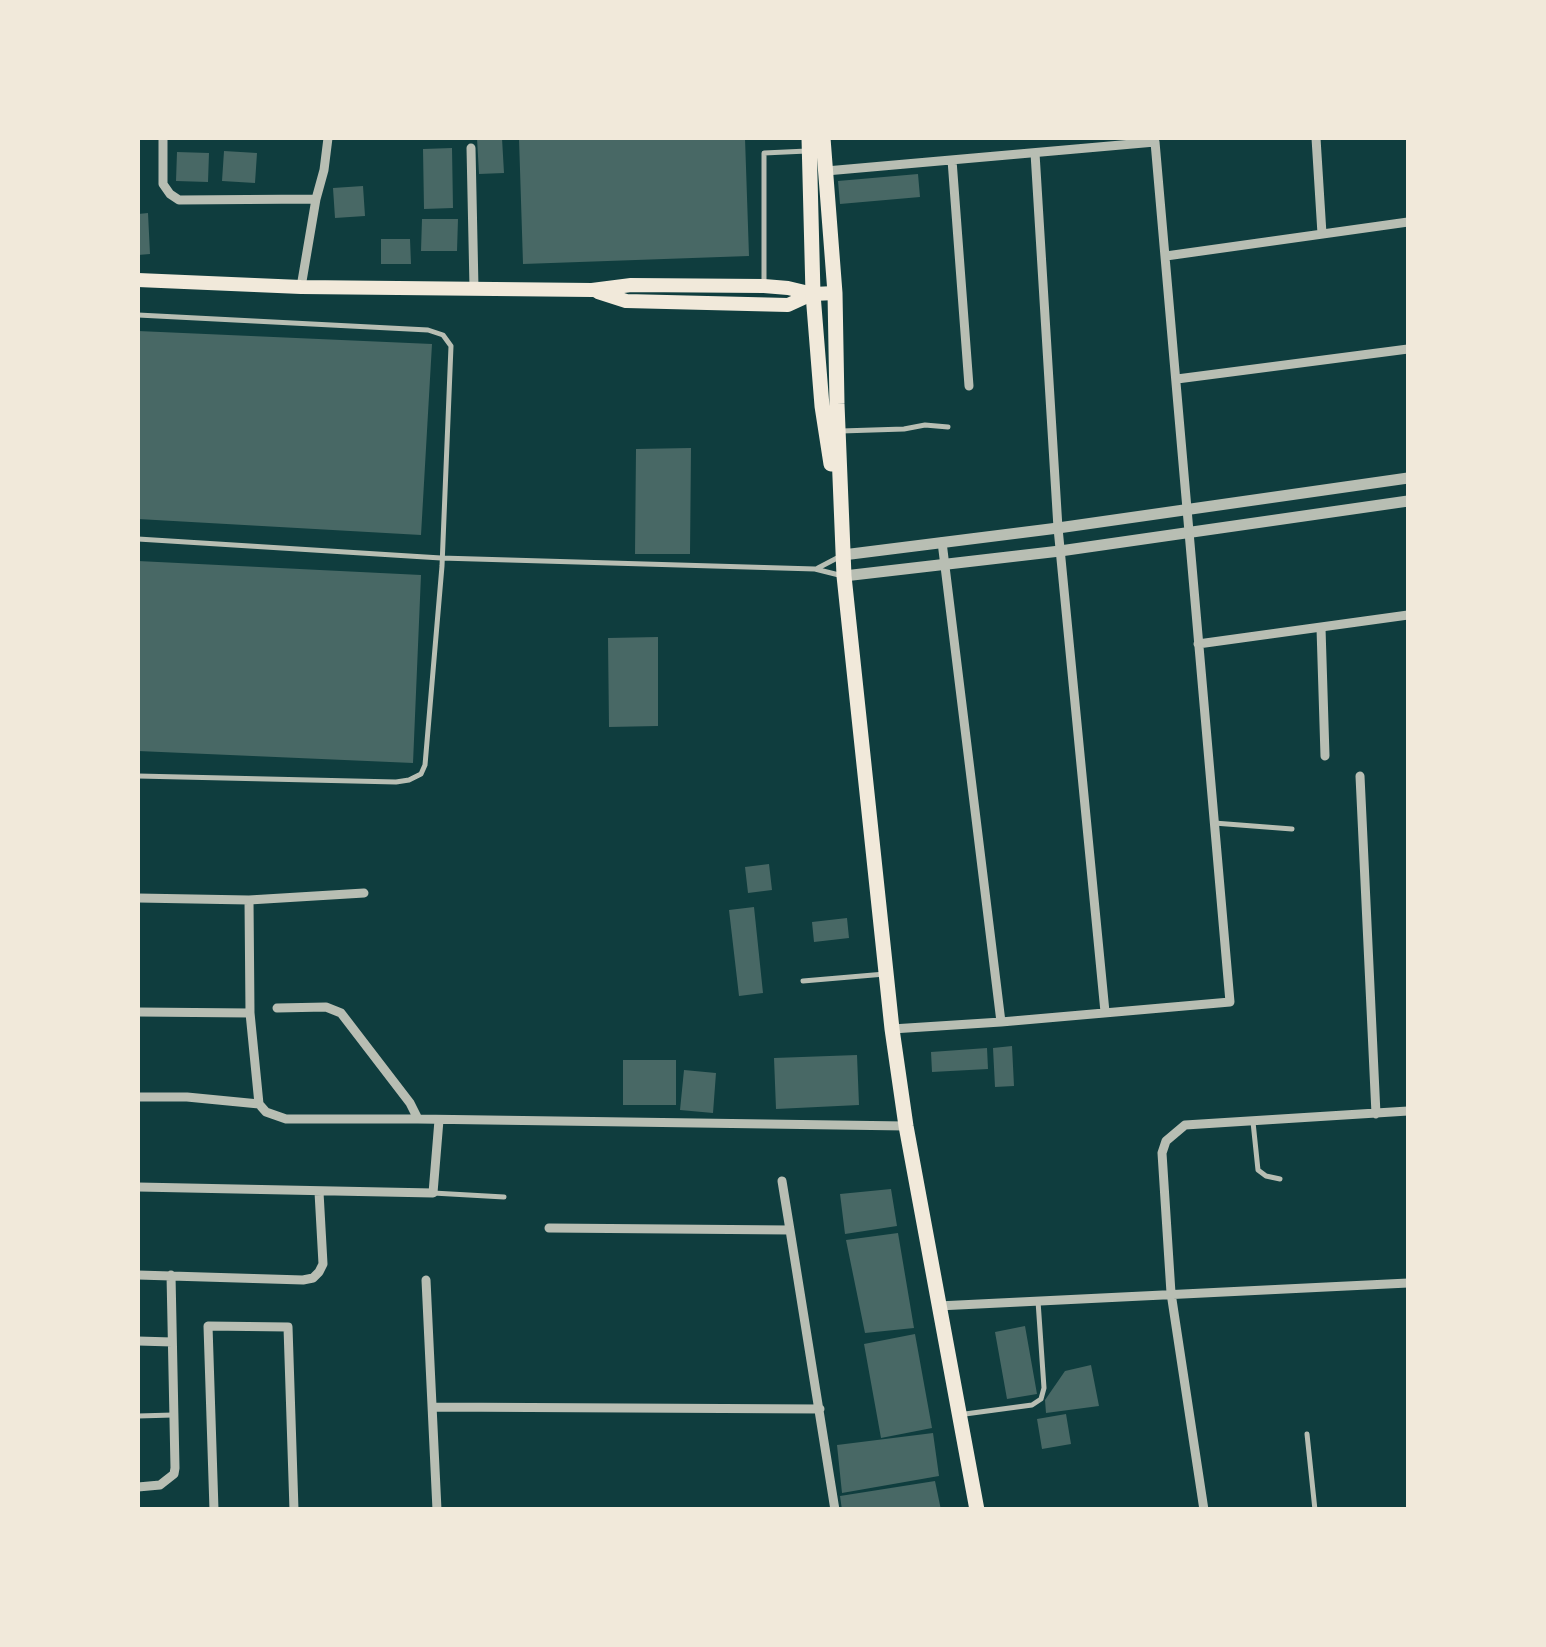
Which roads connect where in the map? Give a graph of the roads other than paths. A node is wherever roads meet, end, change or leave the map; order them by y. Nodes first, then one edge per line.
1 (163, 138) edge
2 (328, 138) edge
3 (823, 138) edge
4 (1052, 138) edge
5 (1316, 138) edge
6 (810, 144) edge
7 (471, 148) dead end
8 (1053, 151) junction
9 (1035, 152) junction
10 (952, 160) junction
11 (826, 170) junction
12 (316, 199) junction
13 (1408, 222) edge
14 (1322, 234) junction
15 (1166, 256) junction
16 (138, 280) edge
17 (764, 286) junction
18 (301, 287) junction
19 (474, 288) junction
20 (592, 290) junction
21 (836, 293) junction
22 (814, 294) junction
23 (138, 315) edge
24 (1408, 349) edge
25 (1176, 380) junction
26 (969, 386) dead end
27 (948, 426) dead end
28 (838, 431) junction
29 (1408, 478) edge
30 (1408, 501) edge
31 (1186, 509) junction
32 (841, 527) junction
33 (1058, 528) junction
34 (1188, 531) junction
35 (138, 539) edge
36 (942, 542) junction
37 (1060, 550) junction
38 (843, 554) junction
39 (441, 558) junction
40 (944, 564) junction
41 (815, 569) junction
42 (844, 576) junction
43 (1408, 615) edge
44 (1322, 628) junction
45 (1198, 644) junction
46 (1325, 756) dead end
47 (138, 776) edge
48 (1360, 776) dead end
49 (1214, 823) junction
50 (1292, 829) dead end
51 (364, 893) dead end
52 (138, 898) edge
53 (249, 900) junction
54 (888, 973) junction
55 (803, 981) dead end
56 (277, 1008) dead end
57 (138, 1012) edge
58 (1105, 1012) junction
59 (250, 1013) junction
60 (1001, 1022) junction
61 (892, 1029) junction
62 (138, 1097) edge
63 (259, 1104) junction
64 (1408, 1111) edge
65 (1376, 1114) junction
66 (418, 1119) junction
67 (439, 1120) junction
68 (1253, 1122) junction
69 (906, 1126) junction
70 (1280, 1179) dead end
71 (782, 1182) dead end
72 (138, 1187) edge
73 (319, 1192) junction
74 (433, 1193) junction
75 (504, 1197) dead end
76 (549, 1228) dead end
77 (790, 1230) junction
78 (138, 1275) edge
79 (170, 1275) junction
80 (426, 1280) dead end
81 (1408, 1282) edge
82 (1170, 1293) junction
83 (1038, 1301) junction
84 (938, 1306) junction
85 (138, 1341) edge
86 (172, 1342) junction
87 (433, 1408) junction
88 (820, 1409) junction
89 (173, 1415) junction
90 (959, 1415) junction
91 (138, 1416) edge
92 (1307, 1434) dead end
93 (138, 1487) edge
94 (214, 1510) edge
95 (294, 1510) edge
96 (438, 1510) edge
97 (835, 1510) edge
98 (978, 1510) edge
99 (1204, 1510) edge
100 (1315, 1510) edge

1 - 12 street
2 - 12 street
3 - 11 main road
4 - 8 lane
5 - 14 street
6 - 17 lane
6 - 22 main road
7 - 19 street
8 - 9 street
8 - 15 street
9 - 10 street
9 - 33 street
10 - 11 street
10 - 26 street
11 - 21 main road
12 - 18 street
13 - 14 street
14 - 15 street
15 - 25 street
16 - 18 main road
17 - 20 main road
17 - 22 main road
18 - 19 main road
19 - 20 main road
20 - 22 main road
21 - 22 main road
21 - 28 main road
22 - 32 main road
23 - 39 lane
24 - 25 street
25 - 31 street
27 - 28 lane
28 - 32 main road
29 - 31 street
30 - 34 street
31 - 33 street
31 - 34 street
32 - 38 main road
33 - 36 street
33 - 37 street
34 - 37 street
34 - 45 street
35 - 39 lane
36 - 38 street
36 - 40 street
37 - 40 street
37 - 58 street
38 - 41 lane
38 - 42 main road
39 - 41 lane
39 - 47 lane
40 - 42 street
40 - 60 street
41 - 42 lane
42 - 54 main road
43 - 44 street
44 - 45 street
44 - 46 street
45 - 49 street
48 - 65 street
49 - 50 lane
49 - 58 street
51 - 53 street
52 - 53 street
53 - 59 street
54 - 55 lane
54 - 61 main road
56 - 66 street
57 - 59 street
58 - 60 street
59 - 63 street
60 - 61 street
61 - 69 main road
62 - 63 street
63 - 66 street
64 - 65 street
65 - 68 street
66 - 67 street
67 - 69 street
67 - 74 street
68 - 70 lane
68 - 82 street
69 - 84 main road
71 - 77 street
72 - 73 street
73 - 74 street
73 - 79 street
74 - 75 lane
76 - 77 street
77 - 88 street
78 - 79 street
79 - 86 street
80 - 87 street
81 - 82 street
82 - 83 street
82 - 99 street
83 - 84 street
83 - 90 lane
84 - 90 main road
85 - 86 street
86 - 89 street
87 - 88 street
87 - 96 street
88 - 97 street
89 - 91 lane
89 - 93 street
90 - 98 main road
92 - 100 lane
94 - 95 street

